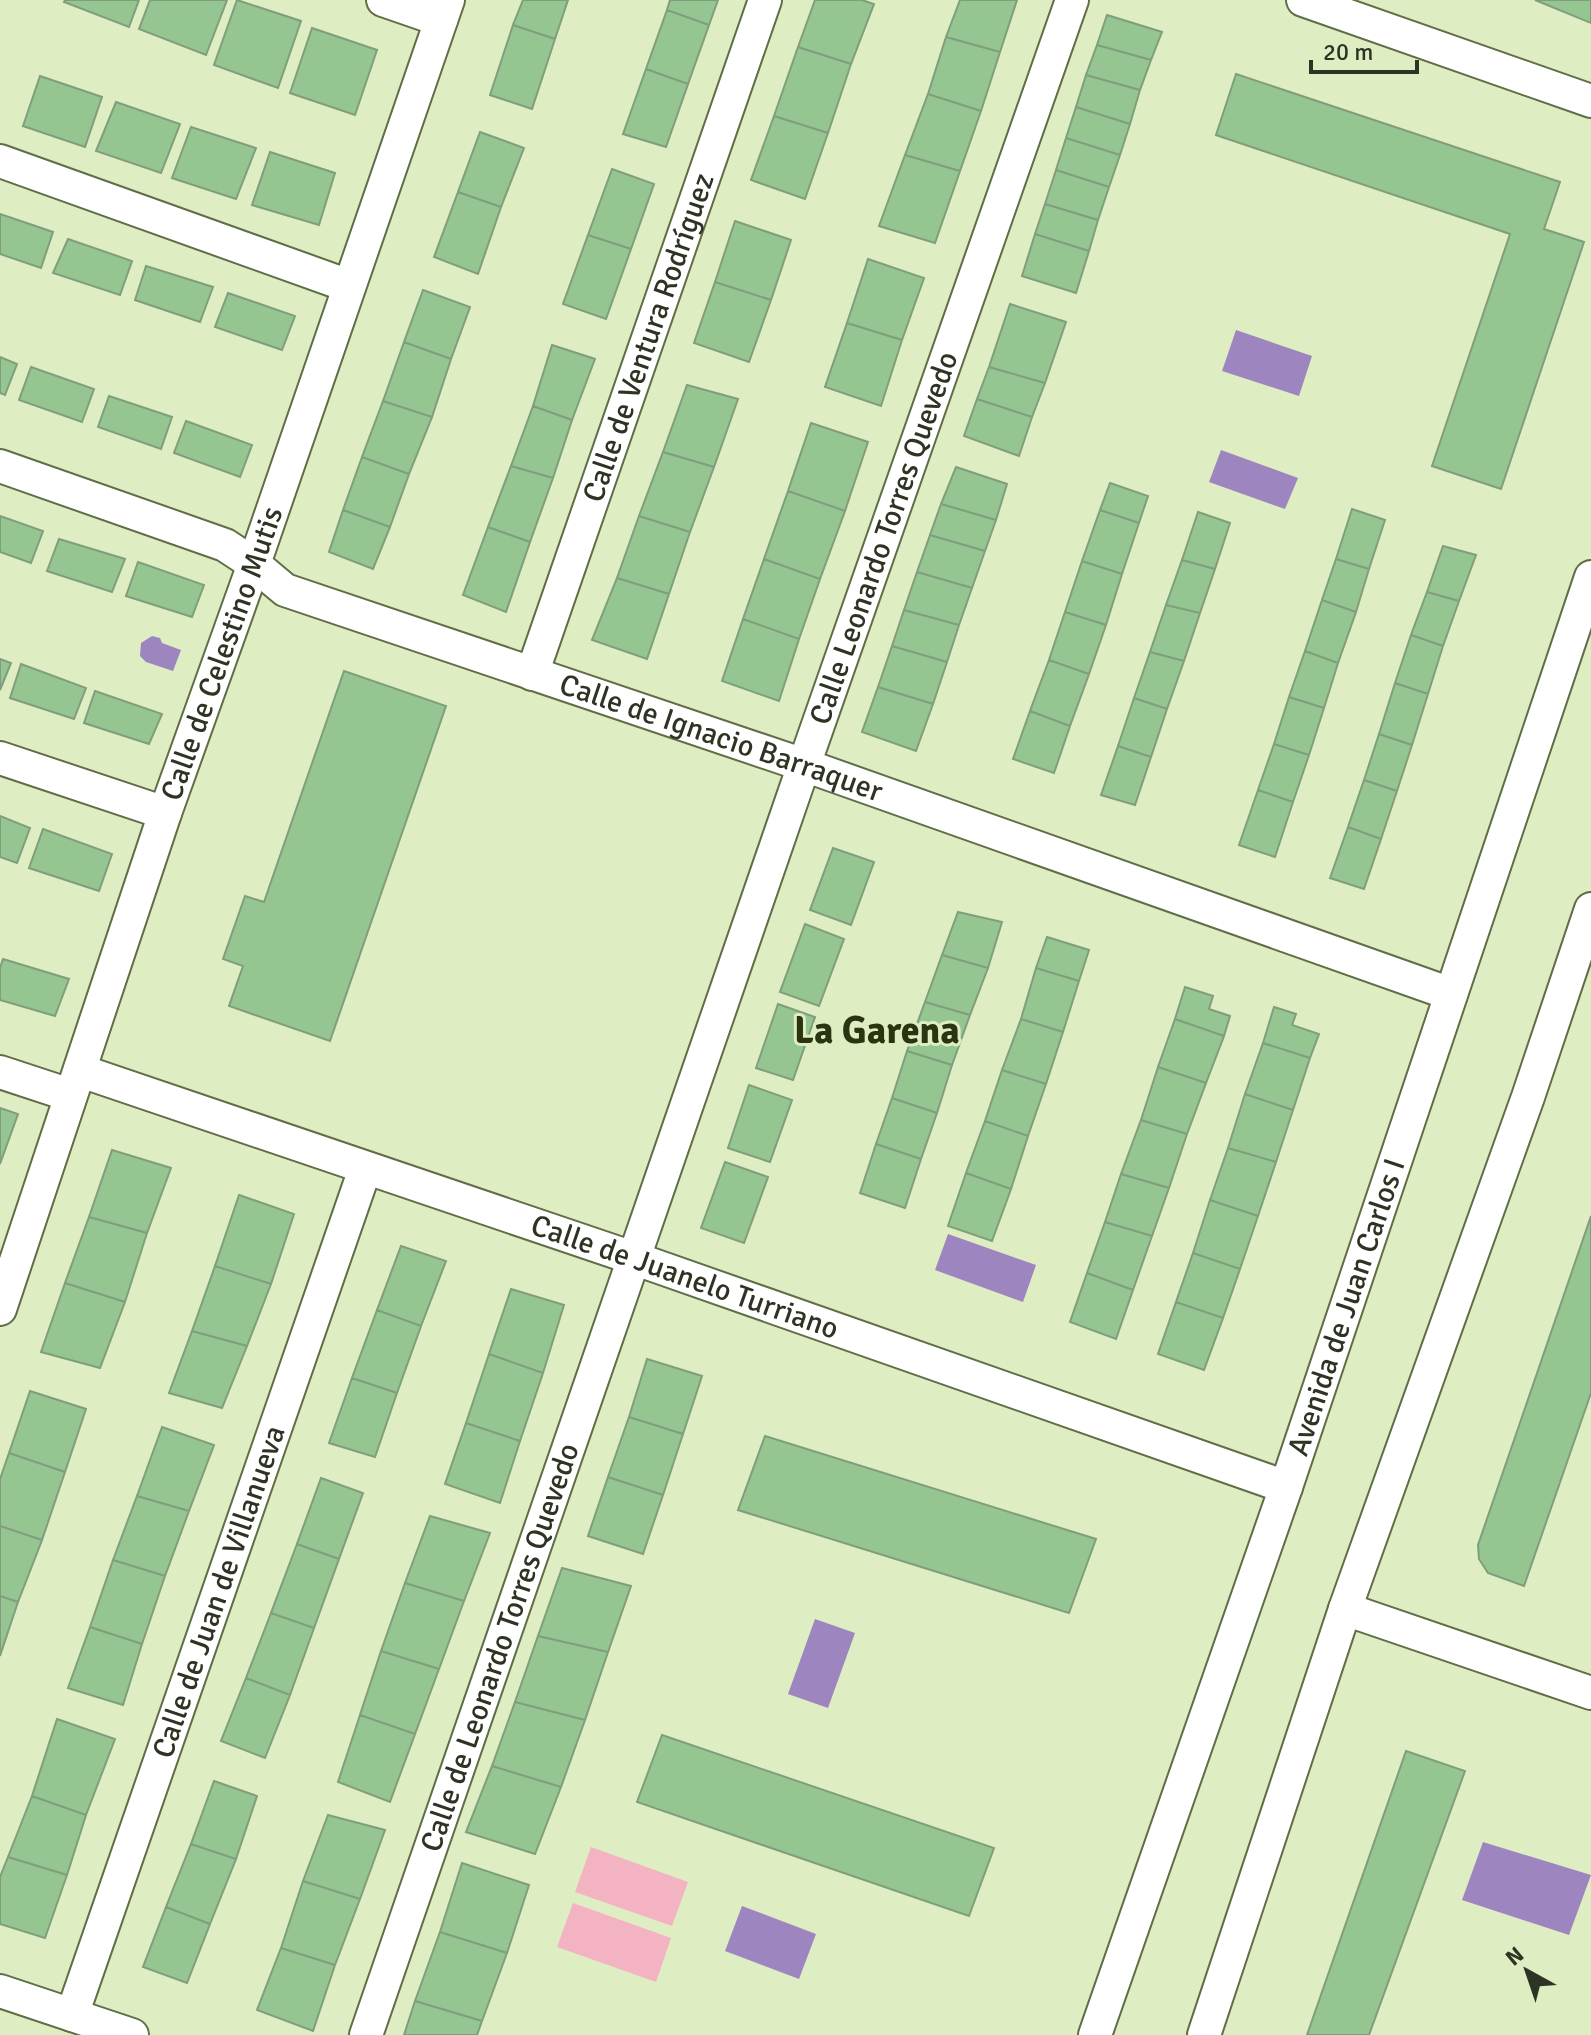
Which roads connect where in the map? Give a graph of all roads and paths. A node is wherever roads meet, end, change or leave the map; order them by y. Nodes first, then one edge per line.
1 (383, 0) edge
2 (765, 0) edge
3 (1072, 0) edge
4 (1303, 0) edge
5 (445, 10) edge
6 (1591, 101) edge
7 (0, 161) edge
8 (349, 286) junction
9 (0, 466) edge
10 (254, 564) junction
11 (1591, 577) edge
12 (532, 674) junction
13 (0, 758) edge
14 (804, 765) junction
15 (165, 813) junction
16 (1589, 921) edge
17 (1451, 994) junction
18 (0, 1072) edge
19 (75, 1083) junction
20 (365, 1169) junction
21 (636, 1259) junction
22 (0, 1309) edge
23 (1286, 1487) junction
24 (1345, 1609) junction
25 (1591, 1693) edge
26 (0, 1991) edge
27 (72, 2015) junction
28 (132, 2035) edge
29 (366, 2035) edge
30 (1095, 2035) edge
31 (1204, 2035) edge

1 - 5 street
2 - 12 street, Calle de Ventura Rodríguez
3 - 14 street, Calle Leonardo Torres Quevedo
4 - 6 street
5 - 8 street, Calle de Celestino Mutis
7 - 8 street
8 - 10 street, Calle de Celestino Mutis
9 - 10 street, Calle de Ignacio Barraquer
10 - 12 street, Calle de Ignacio Barraquer
10 - 15 street, Calle de Celestino Mutis
11 - 17 street, Avenida de Juan Carlos I
12 - 14 street, Calle de Ignacio Barraquer
13 - 15 street
14 - 17 street, Calle de Ignacio Barraquer
14 - 21 street, Calle Leonardo Torres Quevedo
15 - 19 street, Calle de Celestino Mutis
16 - 24 street
17 - 23 street, Avenida de Juan Carlos I
18 - 19 street, Calle de Juanelo Turriano
19 - 20 street, Calle de Juanelo Turriano
19 - 22 street, Calle de Celestino Mutis
20 - 21 street, Calle de Juanelo Turriano
20 - 27 street, Calle de Juan de Villanueva
21 - 23 street, Calle de Juanelo Turriano
21 - 29 street, Calle de Leonardo Torres Quevedo
23 - 30 street, Avenida de Juan Carlos I
24 - 25 street
24 - 31 street
26 - 27 street
27 - 28 street

